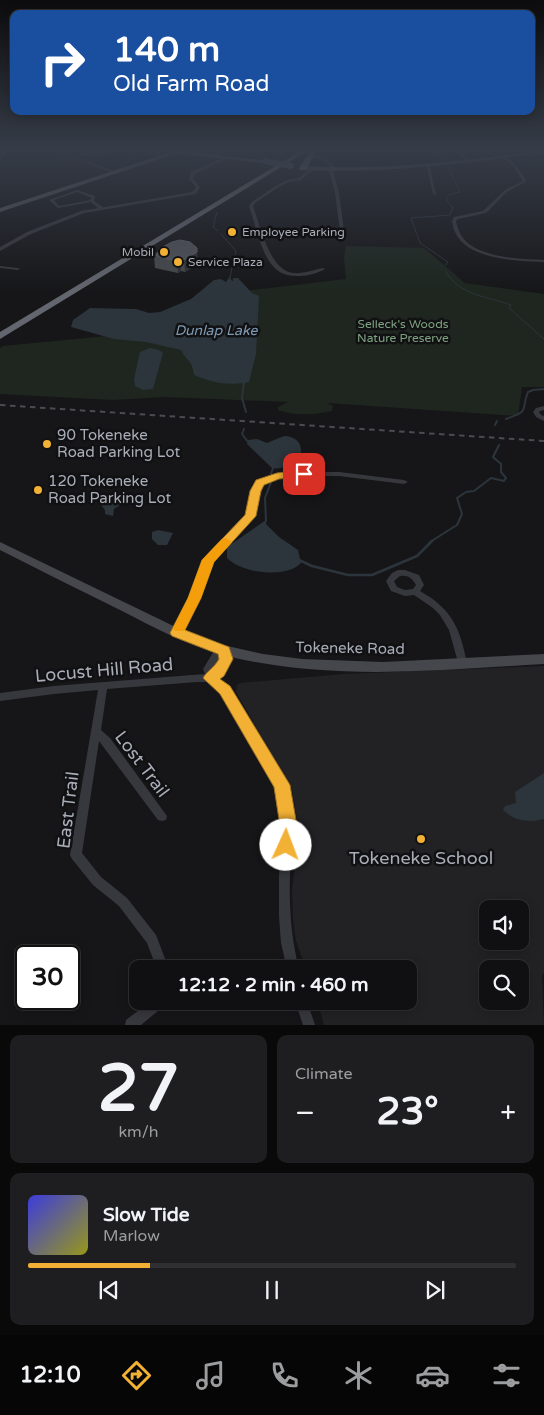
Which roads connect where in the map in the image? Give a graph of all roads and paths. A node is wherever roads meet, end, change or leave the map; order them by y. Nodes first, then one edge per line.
1 (36, 198) edge
2 (58, 198) edge
3 (94, 198) edge
4 (164, 198) edge
5 (215, 198) edge
6 (227, 198) edge
7 (232, 198) edge
8 (260, 198) edge
9 (339, 198) edge
10 (499, 198) edge
11 (92, 201) junction
12 (101, 208) junction
13 (0, 210) edge
14 (201, 220) dead end
15 (343, 238) dead end
16 (0, 249) edge
17 (544, 260) edge
18 (0, 267) edge
19 (18, 269) dead end
20 (323, 269) dead end
21 (59, 311) dead end
22 (0, 326) edge
23 (0, 336) edge
24 (0, 342) edge
25 (544, 408) edge
26 (544, 419) edge
27 (404, 482) dead end
28 (0, 546) edge
29 (416, 592) dead end
30 (177, 633) junction
31 (224, 650) junction
32 (544, 659) edge
33 (462, 663) junction
34 (210, 678) junction
35 (103, 686) junction
36 (0, 697) edge
37 (96, 732) junction
38 (162, 816) dead end
39 (160, 960) edge
40 (290, 960) edge
41 (150, 1010) edge
42 (304, 1010) edge
43 (131, 1025) edge
44 (309, 1025) edge

1 - 13 main road
2 - 11 street
3 - 11 street
4 - 12 street
5 - 22 highway
6 - 23 highway
7 - 14 highway
8 - 20 street
9 - 15 street
10 - 17 street
11 - 12 street
12 - 16 street
18 - 19 street
21 - 24 highway
25 - 26 street
27 - 30 street
28 - 30 main road, Tokeneke Road
29 - 33 street
30 - 31 main road, Tokeneke Road
31 - 33 main road, Tokeneke Road
31 - 34 street
32 - 33 main road, Tokeneke Road
34 - 35 street, Locust Hill Road
34 - 40 street
35 - 36 street, Locust Hill Road
35 - 37 street, East Trail
37 - 38 street, Lost Trail
37 - 39 street, East Trail
41 - 43 street
42 - 44 street

